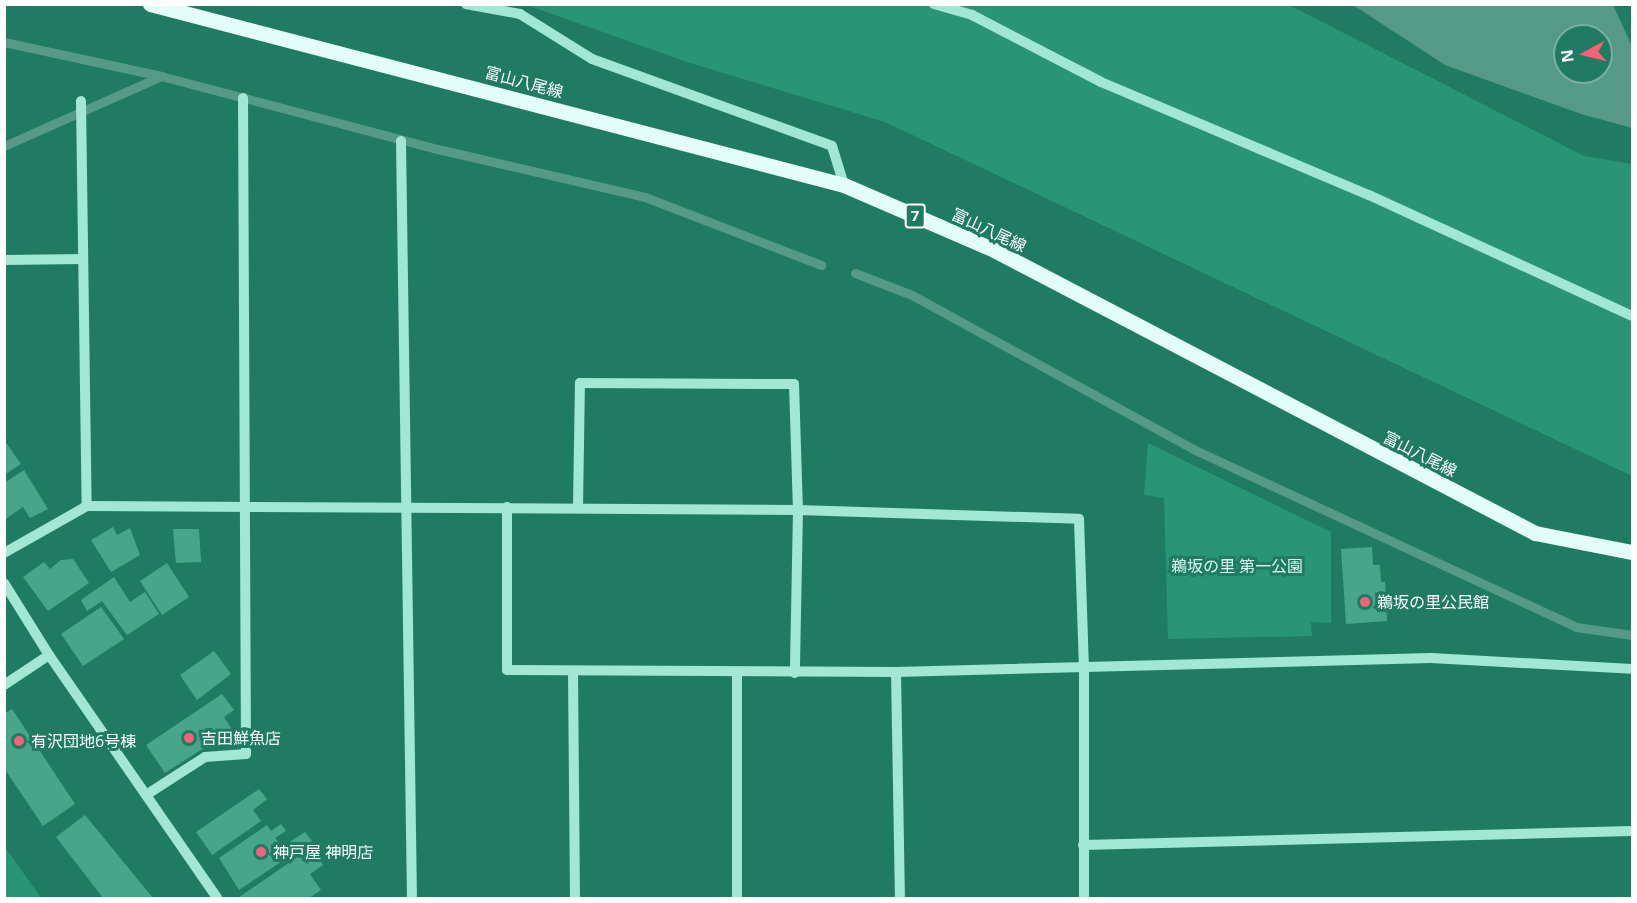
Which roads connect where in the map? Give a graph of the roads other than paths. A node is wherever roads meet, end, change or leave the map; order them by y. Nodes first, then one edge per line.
1 (150, 4) edge
2 (466, 4) edge
3 (934, 4) edge
4 (243, 98) dead end
5 (81, 101) dead end
6 (402, 141) dead end
7 (844, 185) junction
8 (83, 259) junction
9 (4, 260) edge
10 (1632, 316) edge
11 (87, 506) junction
12 (405, 506) junction
13 (507, 507) junction
14 (578, 507) junction
15 (242, 510) junction
16 (798, 510) junction
17 (1632, 552) edge
18 (4, 553) edge
19 (4, 583) edge
20 (49, 655) junction
21 (1084, 667) junction
22 (1632, 669) edge
23 (573, 671) junction
24 (896, 672) junction
25 (737, 674) junction
26 (795, 674) junction
27 (4, 685) edge
28 (146, 795) junction
29 (1632, 831) edge
30 (1083, 845) junction
31 (217, 898) edge
32 (412, 898) edge
33 (575, 898) edge
34 (737, 898) edge
35 (900, 898) edge
36 (1084, 898) edge

1 - 7 main road, 富山八尾線 / 7
2 - 7 street
3 - 10 street
4 - 15 street
5 - 8 street
6 - 12 street
7 - 17 main road, 富山八尾線 / 7
8 - 9 street
8 - 11 street
11 - 15 street
11 - 18 street
12 - 13 street
12 - 15 street
12 - 32 street
13 - 14 street
13 - 23 street
14 - 16 street
14 - 16 street
15 - 28 street
16 - 21 street
16 - 26 street
19 - 20 street
20 - 27 street
20 - 28 street
21 - 22 street
21 - 24 street
21 - 30 street
23 - 25 street
23 - 33 street
24 - 26 street
24 - 35 street
25 - 26 street
25 - 34 street
28 - 31 street
29 - 30 street
30 - 36 street

